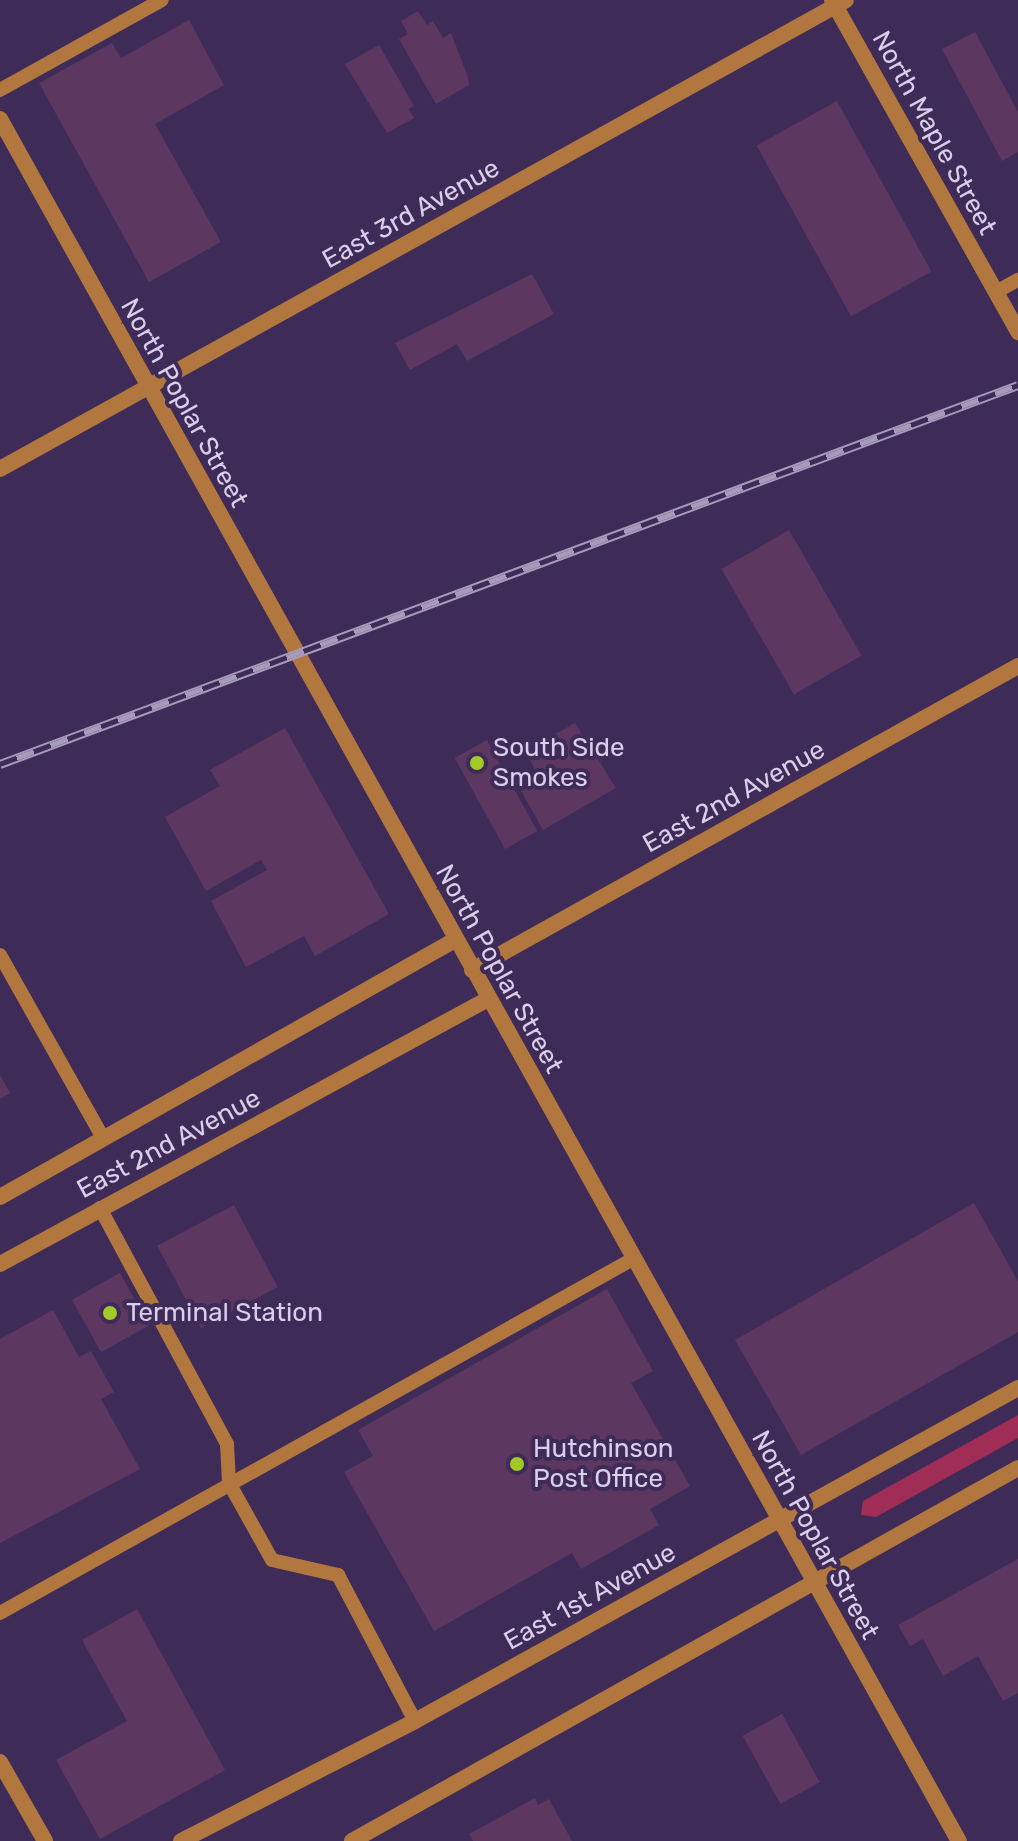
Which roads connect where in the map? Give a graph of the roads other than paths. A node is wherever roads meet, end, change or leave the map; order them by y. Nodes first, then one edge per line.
1 (162, 0) edge
2 (838, 2) edge
3 (0, 90) edge
4 (0, 119) edge
5 (1018, 280) edge
6 (996, 292) junction
7 (1018, 332) edge
8 (148, 387) junction
9 (0, 469) edge
10 (1018, 666) edge
11 (455, 940) junction
12 (0, 955) edge
13 (472, 970) junction
14 (488, 999) junction
15 (103, 1138) junction
16 (0, 1197) edge
17 (100, 1208) junction
18 (633, 1259) junction
19 (0, 1264) edge
20 (1018, 1388) edge
21 (1018, 1468) edge
22 (229, 1483) junction
23 (780, 1520) junction
24 (813, 1582) junction
25 (0, 1613) edge
26 (415, 1721) junction
27 (0, 1762) edge
28 (45, 1841) edge
29 (181, 1841) edge
30 (352, 1841) edge
31 (959, 1841) edge

1 - 3 lane
2 - 6 street, North Maple Street
2 - 8 street, East 3rd Avenue
4 - 8 street, North Poplar Street
5 - 6 lane
6 - 7 street, North Maple Street
8 - 9 street, East 3rd Avenue
8 - 11 street, North Poplar Street
10 - 13 street, East 2nd Avenue
11 - 13 street, North Poplar Street
11 - 15 street, East 2nd Avenue
12 - 15 lane
13 - 14 street, North Poplar Street
14 - 17 street, East 2nd Avenue
14 - 18 street, North Poplar Street
15 - 16 street, East 2nd Avenue
17 - 19 street, East 2nd Avenue
17 - 22 lane
18 - 22 lane
18 - 23 street, North Poplar Street
20 - 23 street, East 1st Avenue
21 - 24 street
22 - 25 lane
22 - 26 lane
23 - 24 street, North Poplar Street
23 - 26 street, East 1st Avenue
24 - 30 street
24 - 31 street, North Poplar Street
26 - 29 street, East 1st Avenue
27 - 28 street

